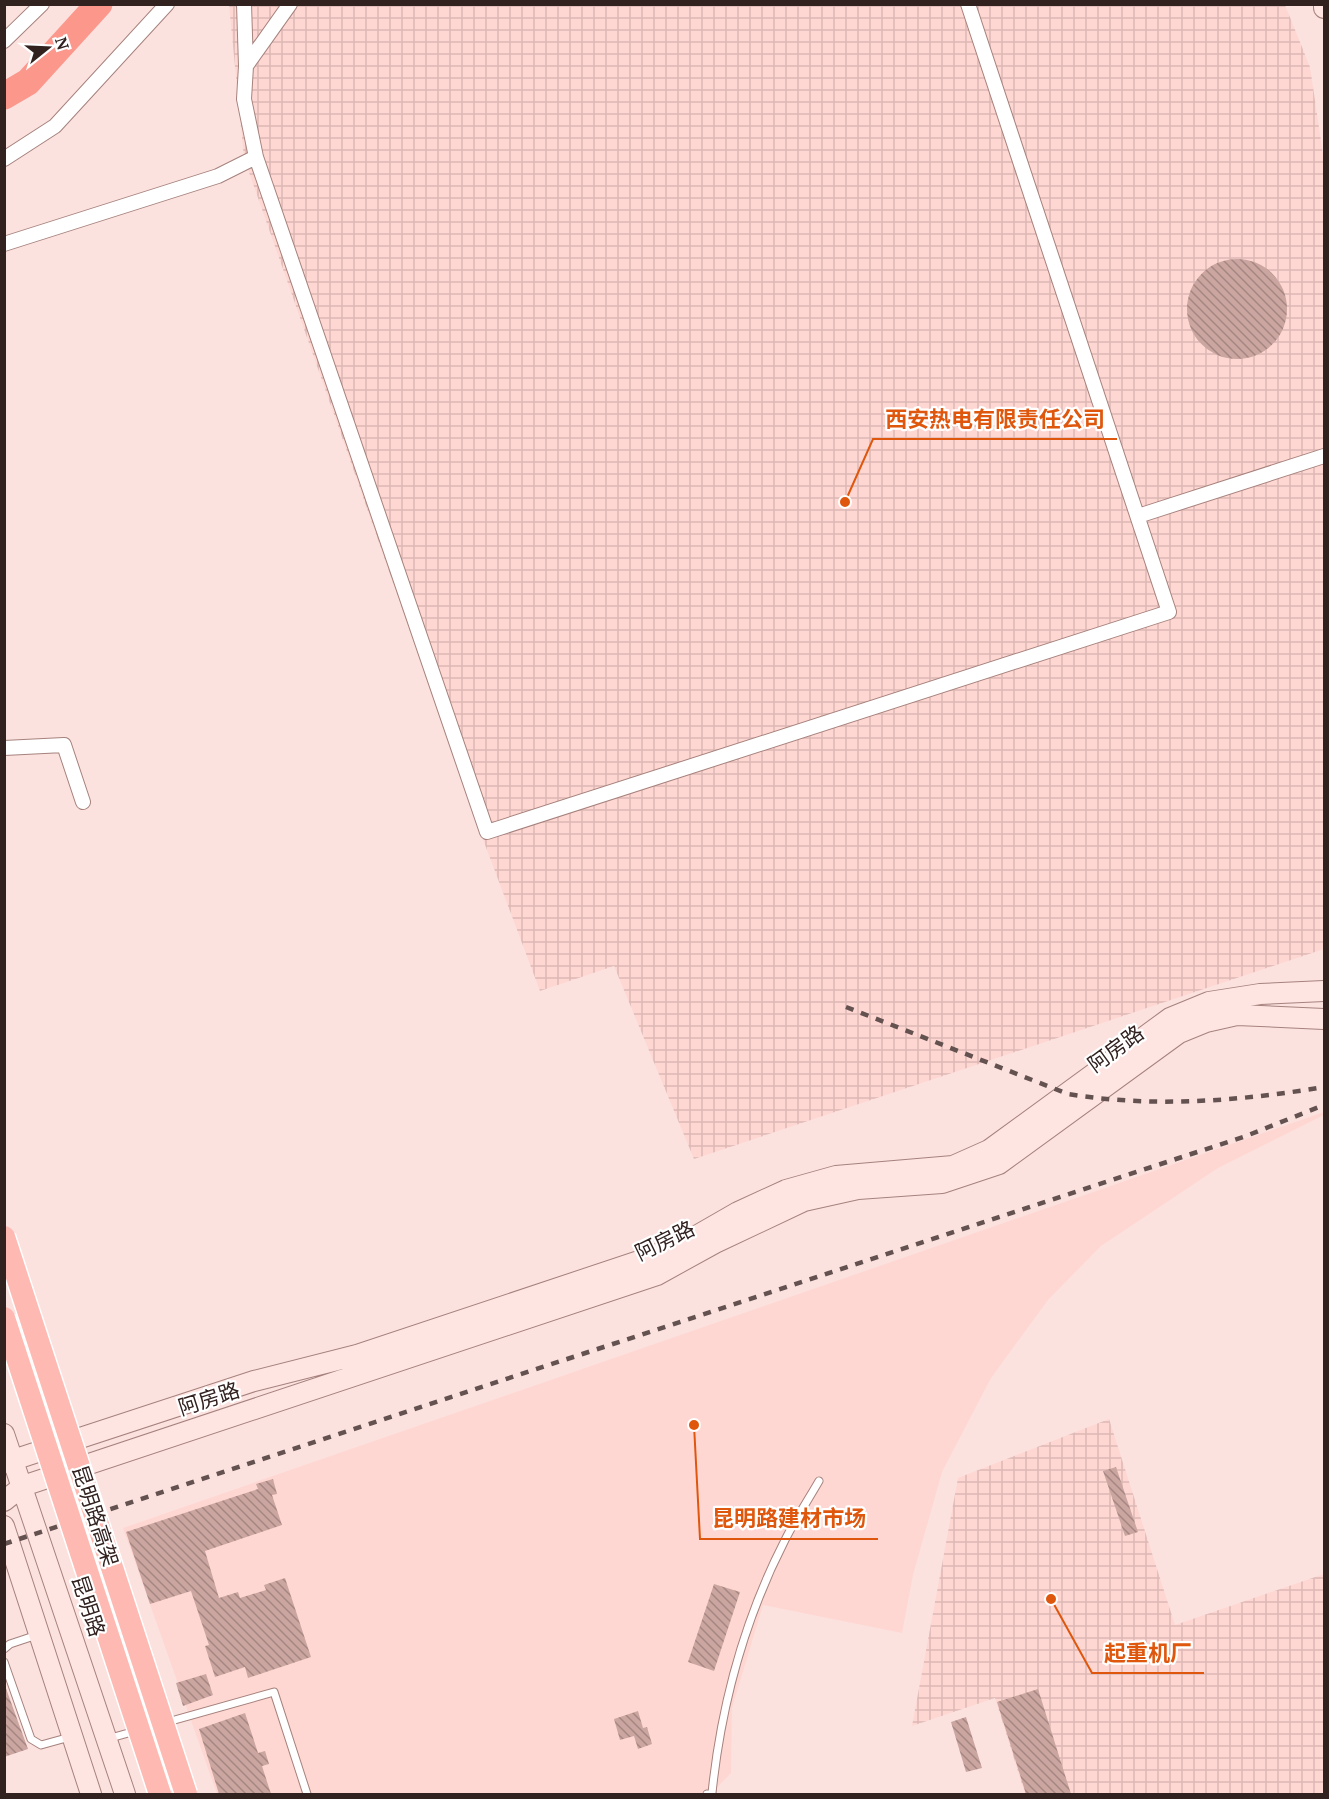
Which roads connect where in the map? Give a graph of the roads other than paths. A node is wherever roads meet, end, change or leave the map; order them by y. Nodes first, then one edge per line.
1 (42, 4) edge
2 (167, 4) edge
3 (244, 4) edge
4 (290, 4) edge
5 (968, 4) edge
6 (4, 41) edge
7 (246, 66) junction
8 (256, 157) junction
9 (4, 159) edge
10 (4, 244) edge
11 (1324, 456) edge
12 (1138, 516) junction
13 (4, 748) edge
14 (83, 802) dead end
15 (1324, 991) edge
16 (1324, 1019) edge
17 (4, 1236) edge
18 (4, 1318) edge
19 (4, 1434) edge
20 (9, 1462) edge
21 (819, 1481) dead end
22 (22, 1486) junction
23 (4, 1500) edge
24 (4, 1527) edge
25 (39, 1634) junction
26 (4, 1649) edge
27 (4, 1662) edge
28 (72, 1736) junction
29 (108, 1739) junction
30 (91, 1794) edge
31 (125, 1794) edge
32 (160, 1794) edge
33 (186, 1794) edge
34 (307, 1794) edge
35 (706, 1794) edge

1 - 6 street
2 - 9 street
3 - 7 street
4 - 7 street
5 - 12 street
7 - 8 street
8 - 10 street
8 - 12 street
11 - 12 street
13 - 14 street
15 - 20 main road, 阿房路
16 - 22 main road, 阿房路
17 - 33 highway, 昆明路高架, bridge
18 - 32 highway, 昆明路高架, bridge
19 - 20 main road, 昆明路
20 - 22 main road, 昆明路
21 - 35 lane
22 - 23 main road, 阿房路
22 - 29 main road, 昆明路
24 - 25 main road
25 - 26 lane
25 - 28 main road
27 - 28 lane
28 - 30 main road
29 - 31 main road, 昆明路
29 - 34 lane

